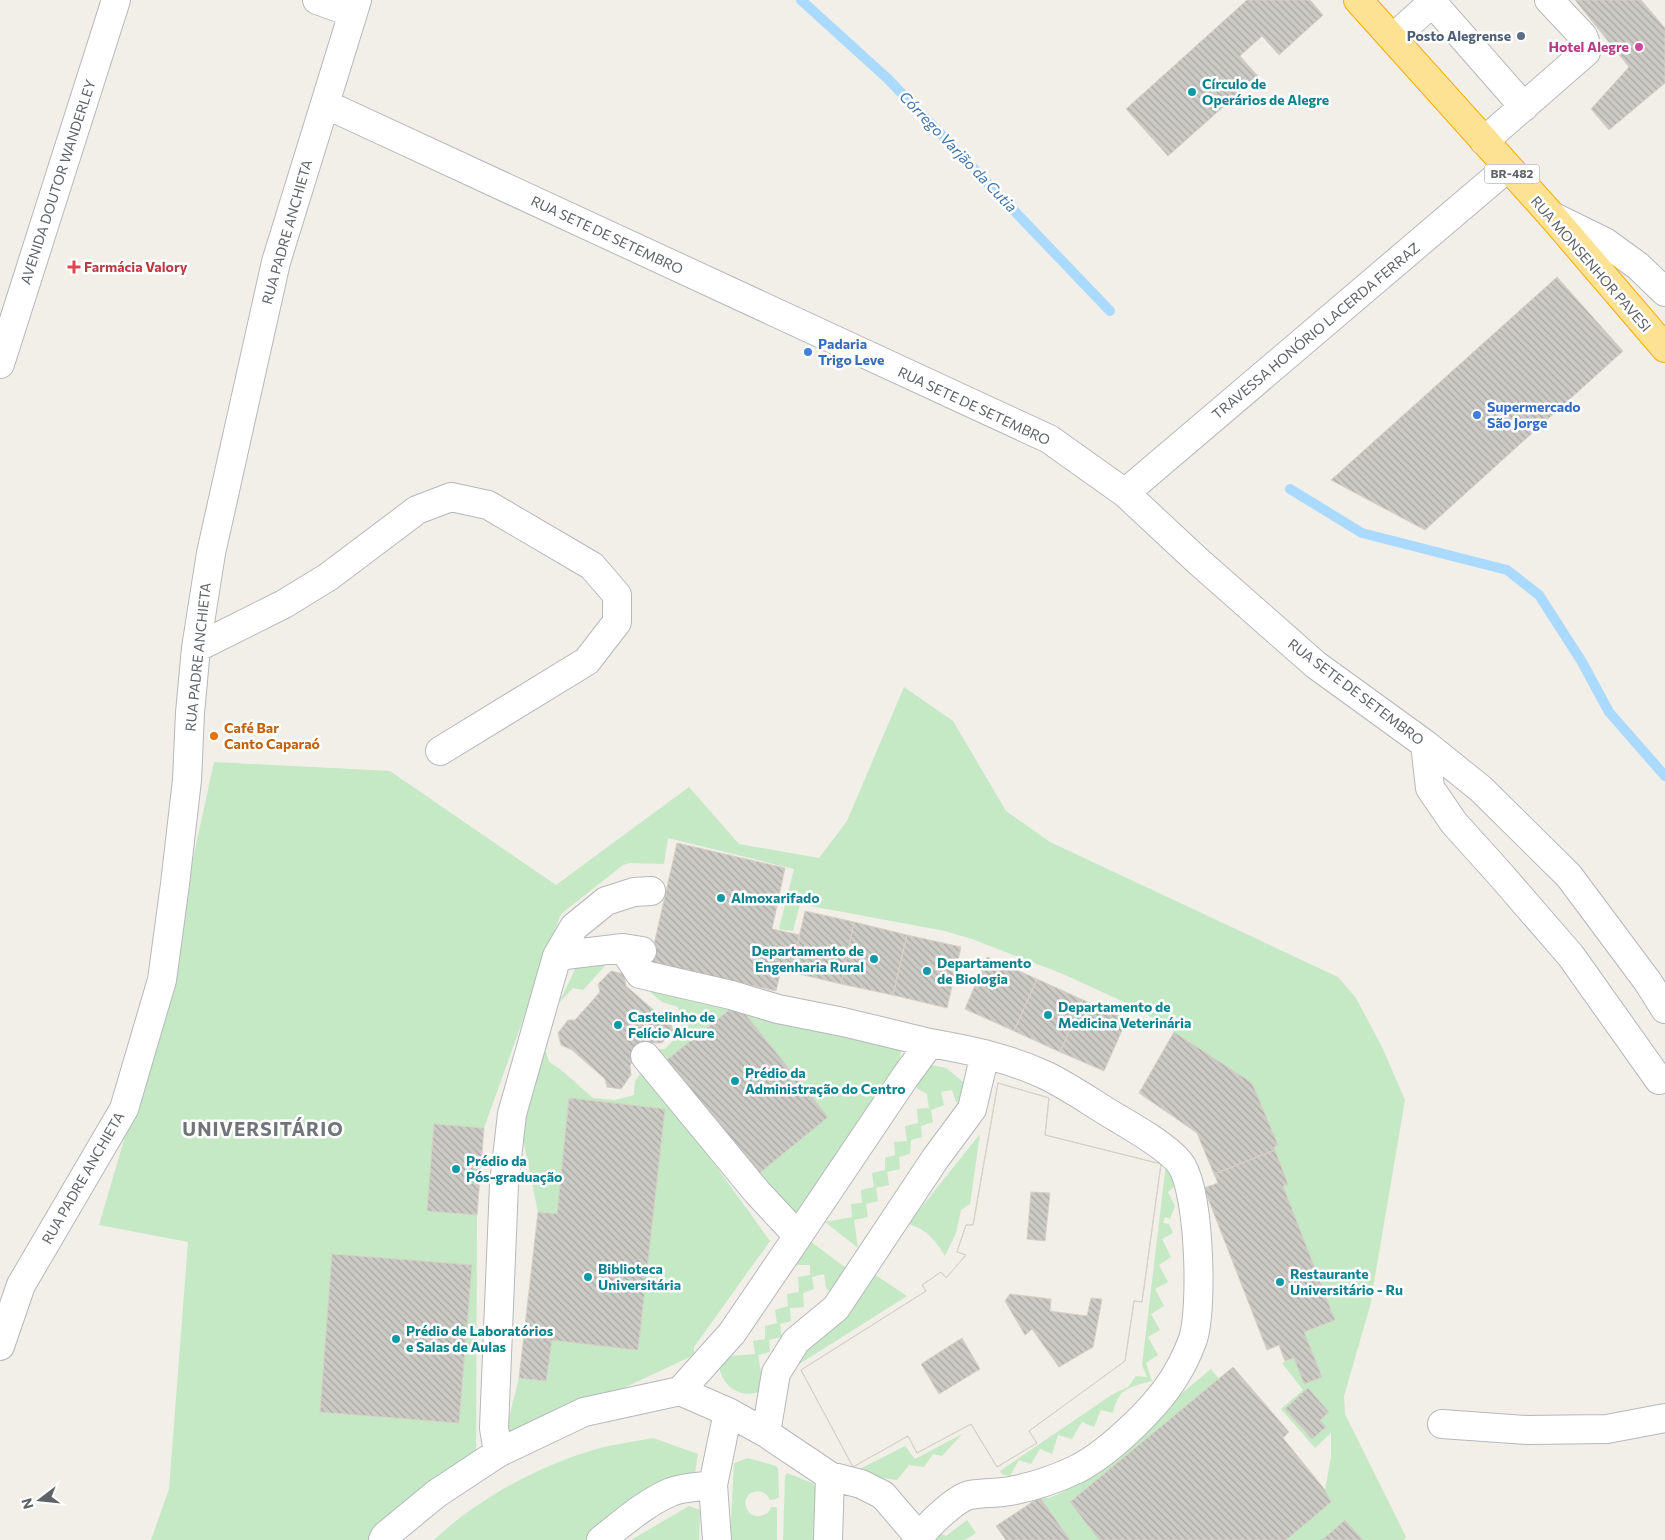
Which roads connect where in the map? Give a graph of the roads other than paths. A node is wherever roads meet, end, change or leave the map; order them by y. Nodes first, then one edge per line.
1 (116, 0) edge
2 (317, 0) edge
3 (1549, 0) edge
4 (1434, 1) edge
5 (1363, 3) edge
6 (355, 6) edge
7 (1392, 38) junction
8 (325, 104) junction
9 (1524, 107) junction
10 (1484, 141) junction
11 (1507, 168) junction
12 (1552, 216) junction
13 (1665, 292) edge
14 (1665, 348) edge
15 (0, 362) edge
16 (1125, 493) junction
17 (196, 648) junction
18 (1424, 744) junction
19 (440, 751) dead end
20 (652, 891) dead end
21 (557, 956) junction
22 (1665, 1009) edge
23 (930, 1044) junction
24 (985, 1054) junction
25 (645, 1056) dead end
26 (1659, 1080) dead end
27 (798, 1236) junction
28 (10, 1281) edge
29 (0, 1346) edge
30 (680, 1391) junction
31 (728, 1412) junction
32 (1665, 1418) edge
33 (1442, 1424) dead end
34 (766, 1433) junction
35 (498, 1453) junction
36 (830, 1476) junction
37 (713, 1485) junction
38 (918, 1539) edge
39 (383, 1540) edge
40 (601, 1540) edge
41 (716, 1540) edge
42 (828, 1540) edge

1 - 15 street, AVENIDA DOUTOR WANDERLEY
2 - 6 street
3 - 9 street
4 - 7 street
4 - 9 street
5 - 7 highway, RUA MONSENHOR PAVESI / BR-482
6 - 8 street, RUA PADRE ANCHIETA
7 - 10 highway, RUA MONSENHOR PAVESI / BR-482
8 - 16 street, RUA SETE DE SETEMBRO
8 - 17 street, RUA PADRE ANCHIETA
9 - 10 street
10 - 11 highway, RUA MONSENHOR PAVESI / BR-482
11 - 12 highway, RUA MONSENHOR PAVESI / BR-482
11 - 16 street, TRAVESSA HONÓRIO LACERDA FERRAZ
12 - 13 street
12 - 14 highway, RUA MONSENHOR PAVESI / BR-482
16 - 18 street, RUA SETE DE SETEMBRO
17 - 19 street
17 - 28 street, RUA PADRE ANCHIETA
18 - 22 street, RUA SETE DE SETEMBRO
18 - 26 street
20 - 21 street
21 - 23 street
21 - 35 street
23 - 24 street
23 - 27 street
24 - 34 street
24 - 38 street
25 - 27 street
27 - 30 street
28 - 29 street, RUA PADRE ANCHIETA
30 - 31 street
30 - 35 street
31 - 34 street
31 - 37 street
32 - 33 street
34 - 36 street
35 - 39 street
36 - 38 street
36 - 42 street
37 - 40 street
37 - 41 street

